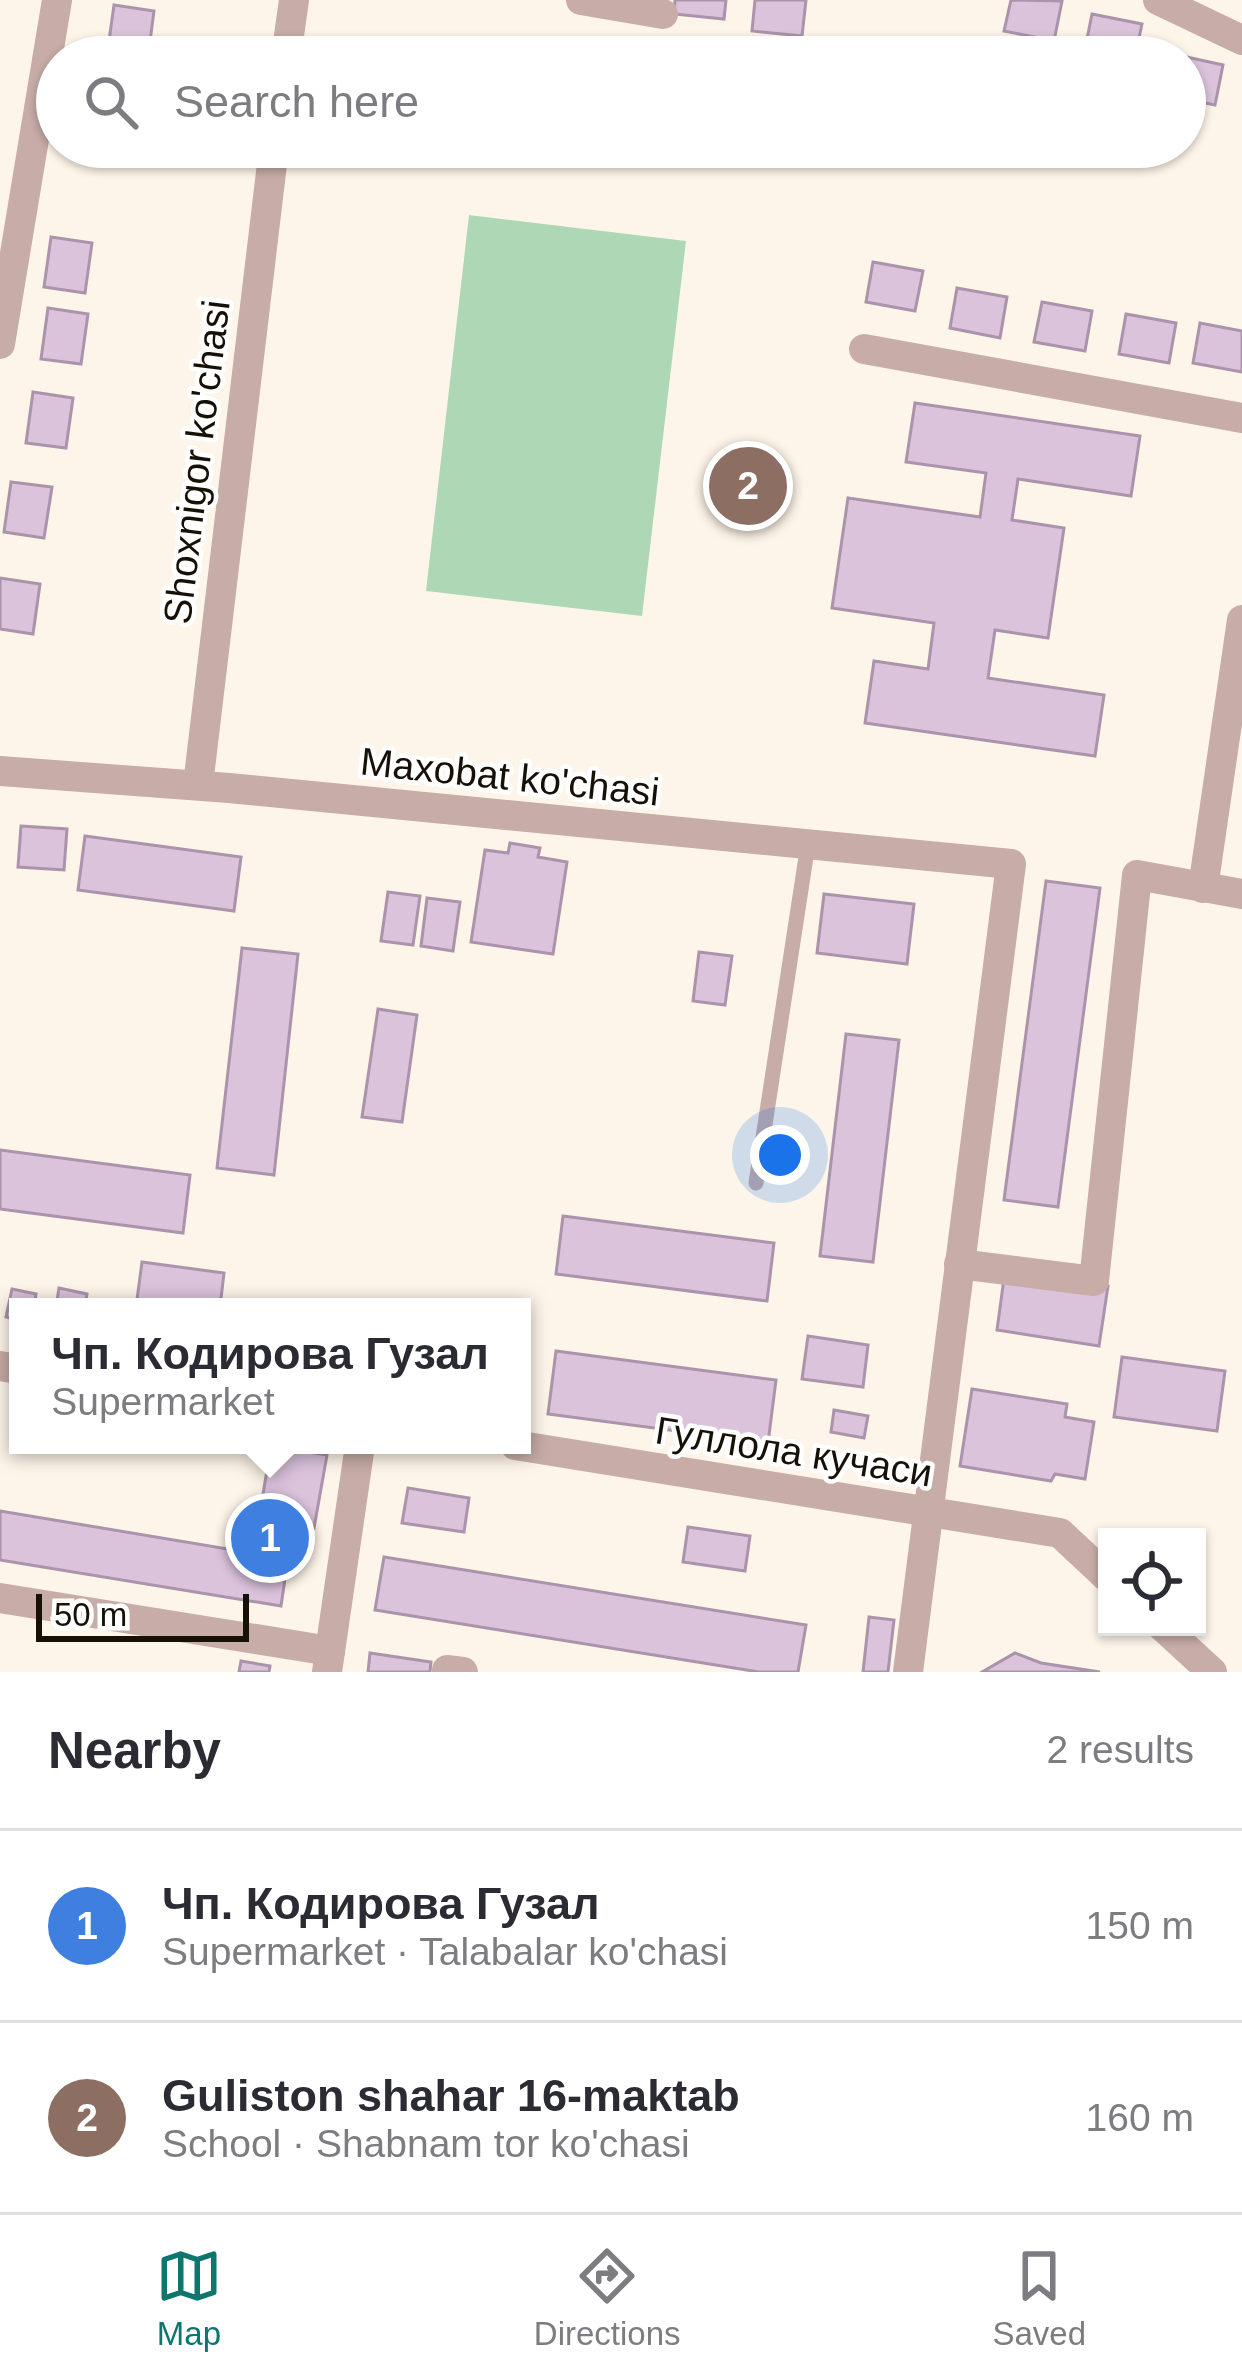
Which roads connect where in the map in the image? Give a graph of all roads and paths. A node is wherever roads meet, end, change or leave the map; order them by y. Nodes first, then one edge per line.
1 (57, 0) edge
2 (294, 0) edge
3 (580, 0) edge
4 (1158, 0) edge
5 (663, 14) dead end
6 (51, 36) edge
7 (289, 36) edge
8 (1242, 40) edge
9 (36, 127) edge
10 (271, 168) edge
11 (0, 344) edge
12 (863, 349) dead end
13 (1242, 418) edge
14 (1242, 620) edge
15 (0, 771) edge
16 (198, 785) junction
17 (808, 844) junction
18 (1203, 888) junction
19 (1242, 894) edge
20 (756, 1183) dead end
21 (958, 1264) junction
22 (531, 1448) edge
23 (359, 1454) edge
24 (926, 1512) junction
25 (1098, 1568) edge
26 (0, 1598) edge
27 (1172, 1636) edge
28 (329, 1661) edge
29 (908, 1672) edge
30 (1212, 1672) edge

1 - 6 street
2 - 7 street
3 - 5 street
4 - 8 street
9 - 11 street
10 - 16 street, Shoxnigor ko'chasi
12 - 13 street
14 - 18 street
15 - 16 street, Maxobat ko'chasi
16 - 17 street, Maxobat ko'chasi
17 - 20 lane
17 - 21 street, Maxobat ko'chasi
18 - 19 street
18 - 21 street
21 - 24 street
22 - 24 street, Гуллола кучаси
23 - 28 street
24 - 25 street, Гуллола кучаси
24 - 29 street
26 - 28 street
27 - 30 street

